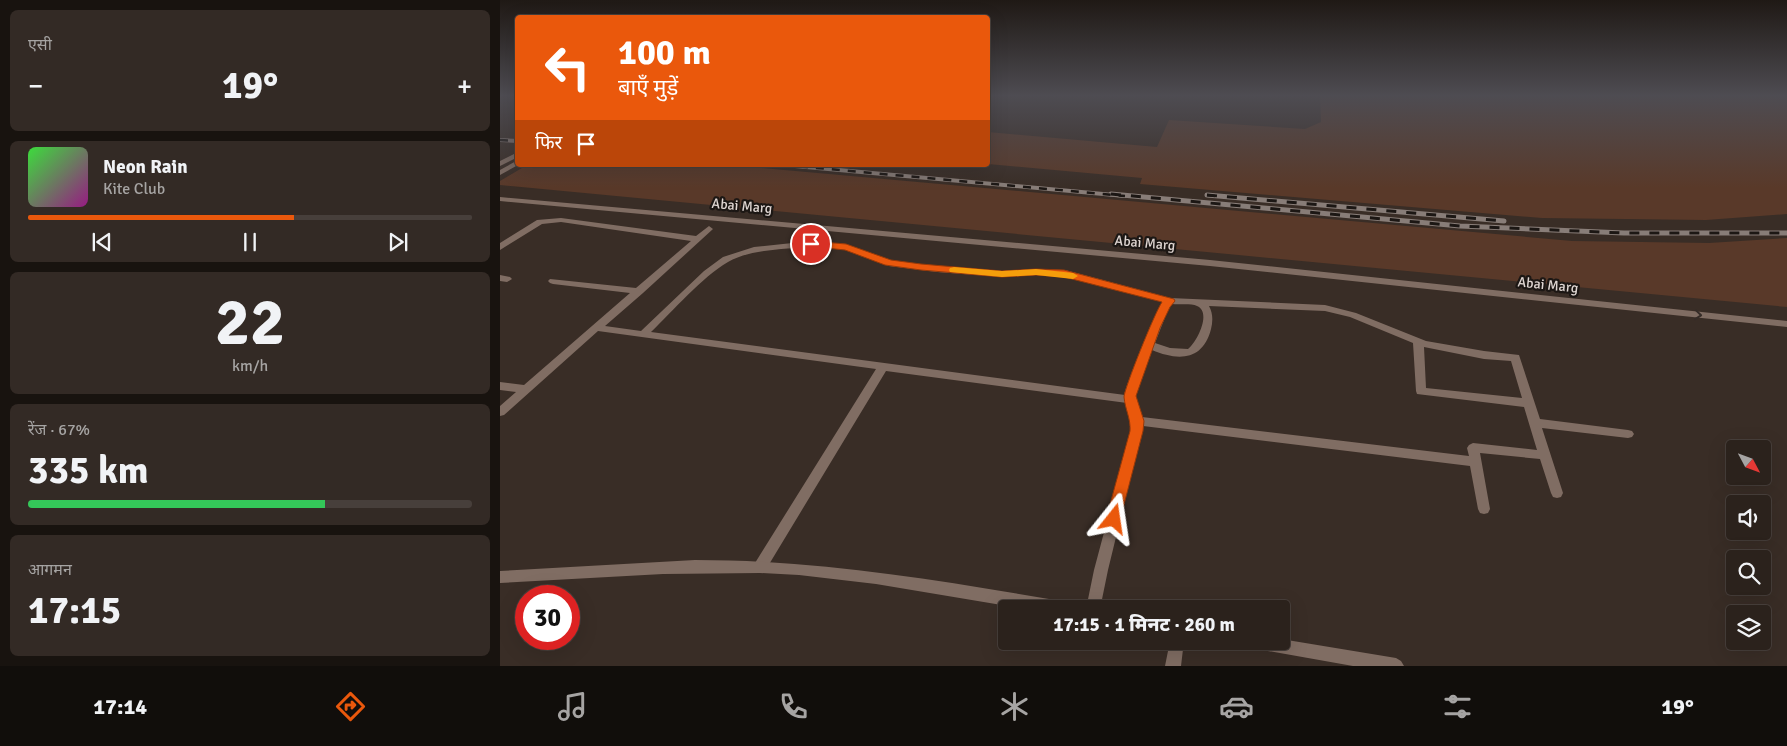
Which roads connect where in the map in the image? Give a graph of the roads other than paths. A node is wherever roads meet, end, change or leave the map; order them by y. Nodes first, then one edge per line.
1 (515, 157) edge
2 (515, 158) edge
3 (500, 164) edge
4 (500, 173) edge
5 (500, 199) edge
6 (709, 229) dead end
7 (698, 239) junction
8 (500, 247) edge
9 (553, 281) dead end
10 (640, 290) junction
11 (1170, 301) junction
12 (1200, 303) junction
13 (1787, 324) edge
14 (597, 328) junction
15 (643, 334) junction
16 (1418, 342) junction
17 (1149, 344) junction
18 (883, 367) junction
19 (500, 386) edge
20 (527, 389) junction
21 (1132, 400) junction
22 (1529, 404) junction
23 (500, 412) edge
24 (1137, 421) junction
25 (1535, 423) junction
26 (1628, 434) dead end
27 (1545, 455) junction
28 (1476, 462) junction
29 (1557, 493) dead end
30 (1484, 508) dead end
31 (760, 567) junction
32 (500, 577) edge
33 (1013, 600) edge
34 (1095, 600) edge
35 (1290, 648) edge
36 (1176, 650) edge
37 (1173, 666) edge
38 (1396, 666) edge

1 - 3 street
2 - 4 street
5 -> 13 street, Abai Marg
6 - 7 street
7 - 8 street
7 - 10 street
9 - 10 street
10 - 14 street
11 - 12 street
11 - 15 street
11 - 17 street
12 - 16 street
12 - 17 street
14 - 15 street
14 - 20 street
15 - 18 street
16 - 22 street
16 - 22 street
17 - 21 street
18 - 21 street
18 - 31 street
19 - 20 street
20 - 23 street
21 - 24 street
22 - 25 street
24 - 28 street
24 - 34 street
25 - 26 street
25 - 27 street
27 - 28 street
27 - 29 street
28 - 30 street
31 - 32 street
31 - 33 street
35 - 38 street
36 - 37 street

